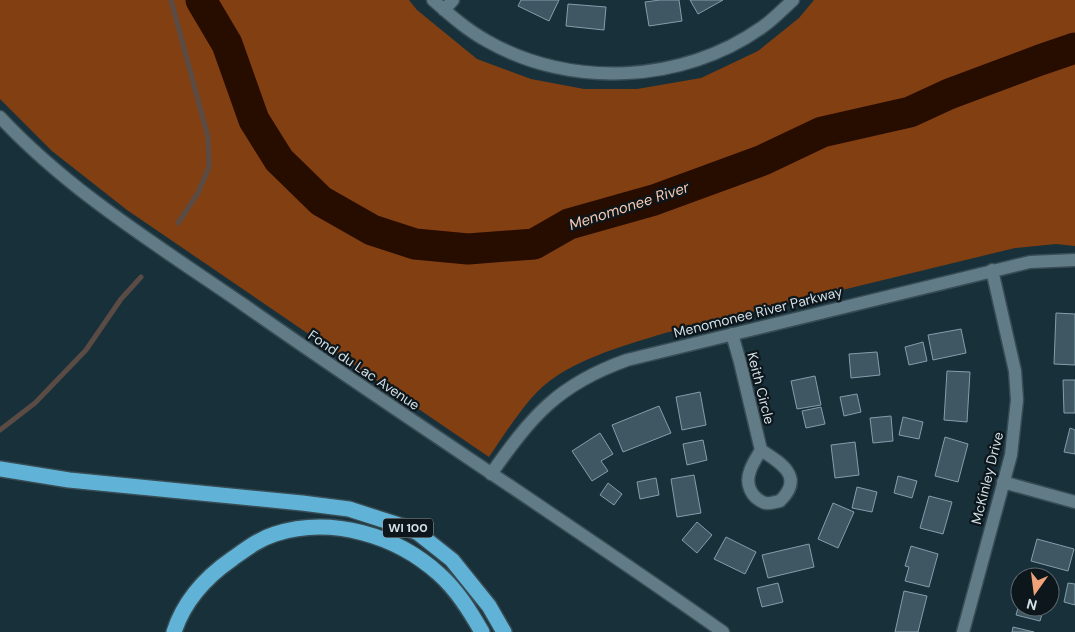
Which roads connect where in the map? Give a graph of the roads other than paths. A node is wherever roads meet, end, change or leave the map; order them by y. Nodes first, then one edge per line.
1 (433, 0) edge
2 (453, 0) edge
3 (793, 0) edge
4 (444, 10) junction
5 (0, 117) edge
6 (1075, 260) edge
7 (992, 270) junction
8 (732, 334) junction
9 (761, 450) dead end
10 (0, 469) edge
11 (491, 474) junction
12 (1003, 482) junction
13 (1075, 502) edge
14 (174, 632) edge
15 (482, 632) edge
16 (504, 632) edge
17 (723, 632) edge
18 (963, 632) edge

1 - 4 street
2 - 4 street
3 - 4 street
5 - 11 street, Fond du Lac Avenue
6 - 7 street, Menomonee River Parkway
7 - 8 street, Menomonee River Parkway
7 - 12 street, McKinley Drive
8 - 9 street, Keith Circle
8 - 11 street, Menomonee River Parkway
10 - 16 highway, WI 100
11 - 17 street, Fond du Lac Avenue
12 - 13 street
12 - 18 street, McKinley Drive
14 - 15 highway

